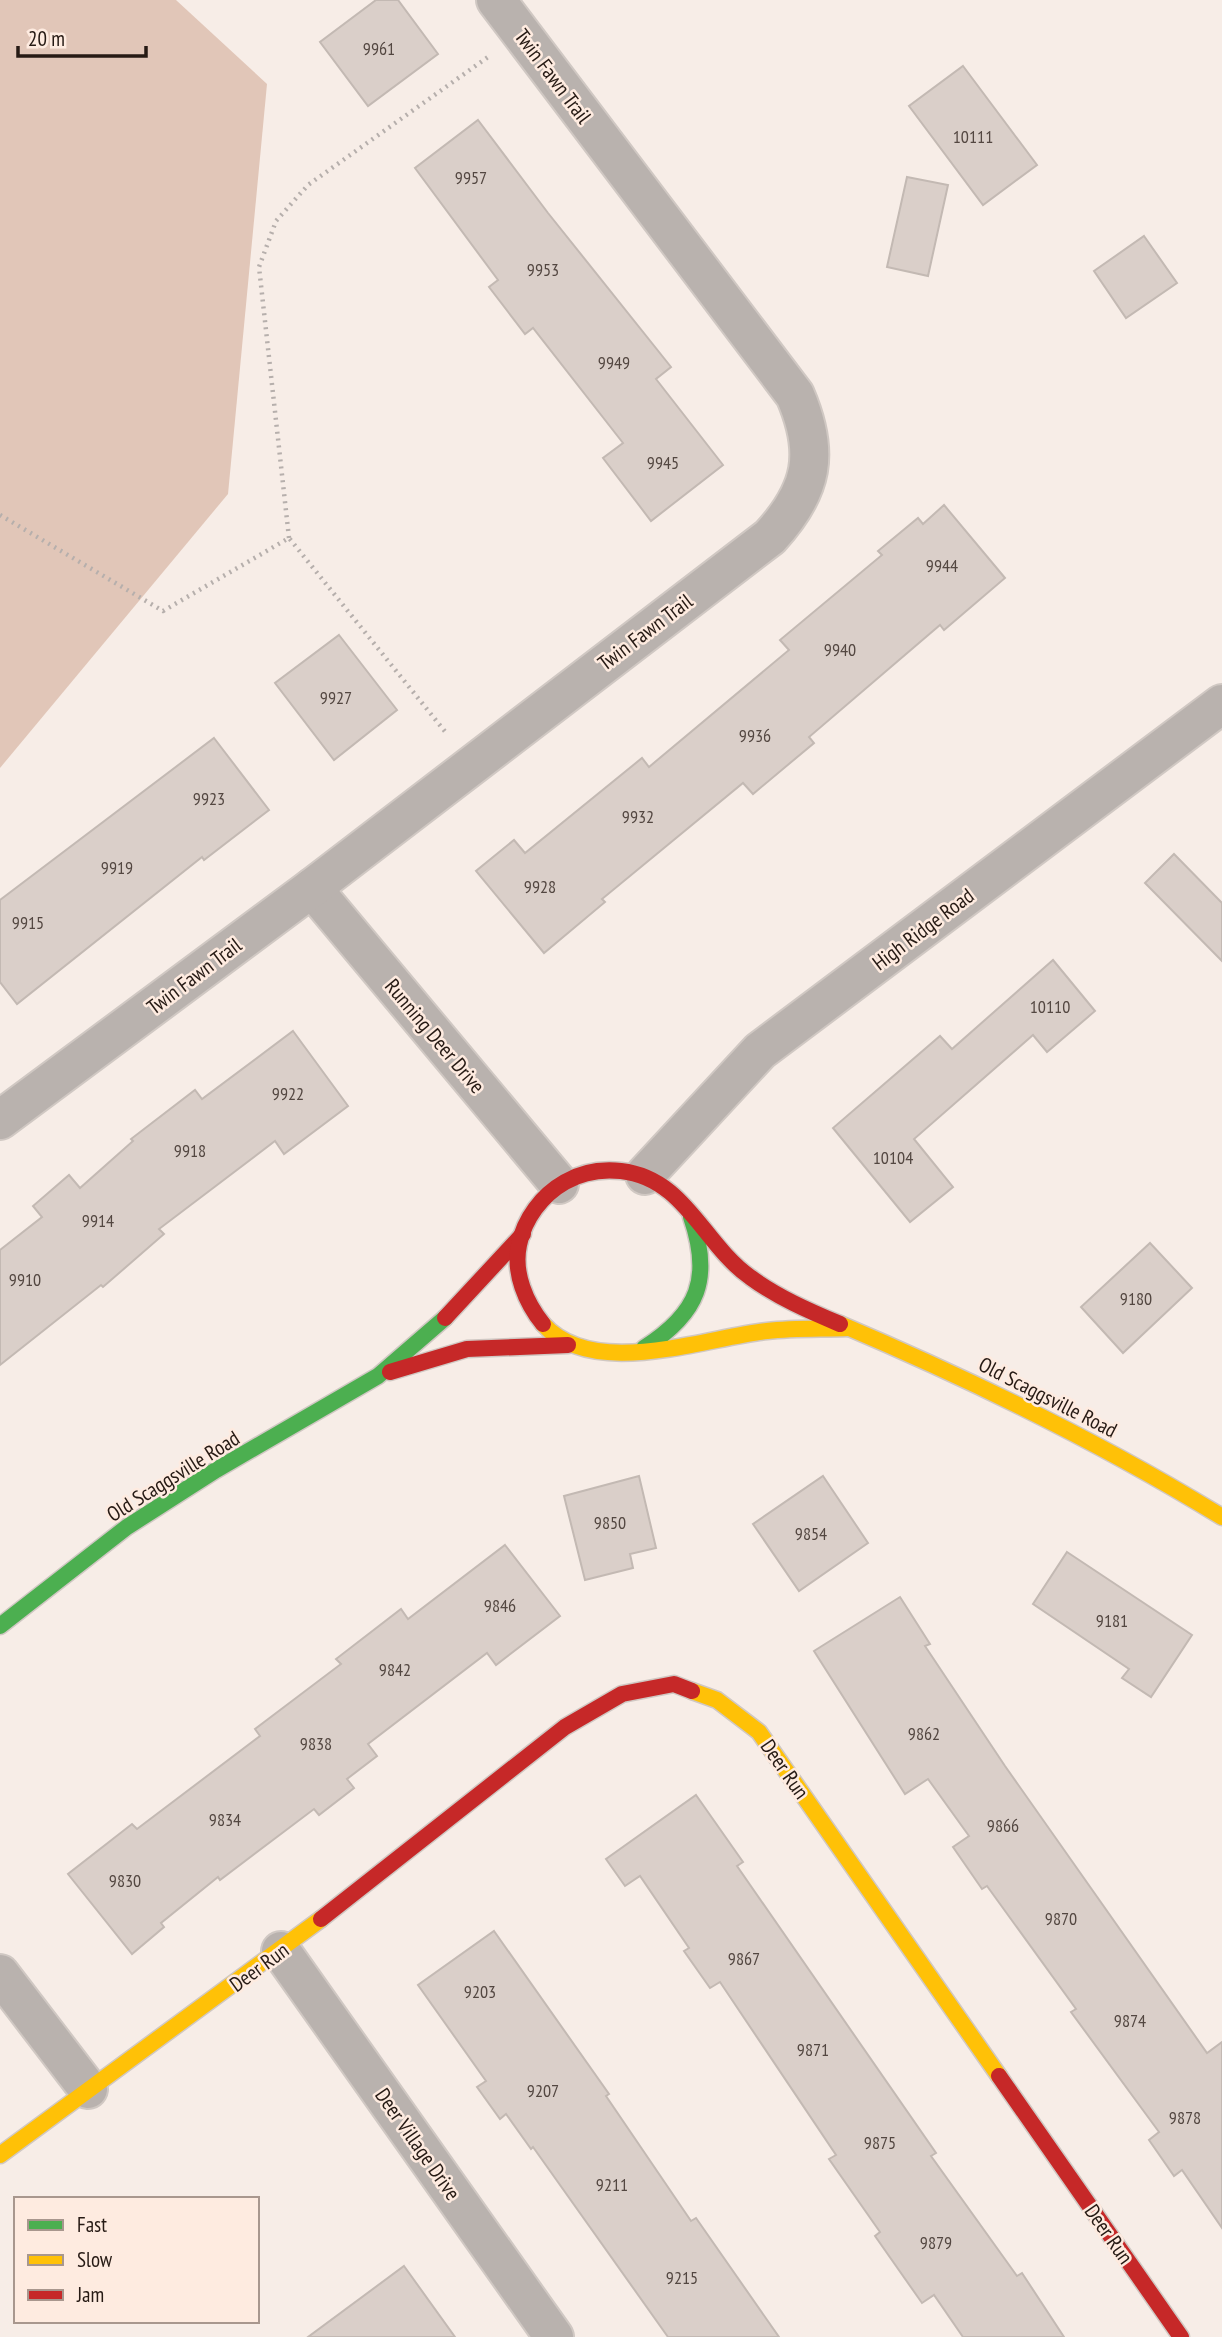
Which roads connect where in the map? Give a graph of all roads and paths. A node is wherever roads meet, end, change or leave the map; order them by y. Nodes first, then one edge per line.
1 (496, 0) edge
2 (521, 34) junction
3 (0, 515) edge
4 (289, 538) junction
5 (1222, 704) edge
6 (472, 765) junction
7 (312, 888) junction
8 (0, 1120) edge
9 (645, 1175) junction
10 (559, 1184) junction
11 (691, 1215) junction
12 (523, 1234) junction
13 (848, 1328) junction
14 (568, 1345) junction
15 (640, 1350) junction
16 (378, 1376) junction
17 (1222, 1517) edge
18 (0, 1626) edge
19 (281, 1951) junction
20 (0, 1974) edge
21 (88, 2090) junction
22 (0, 2155) edge
23 (554, 2337) edge
24 (1181, 2337) edge

1 - 2 street, Twin Fawn Trail
2 - 4 path
2 - 6 street, Twin Fawn Trail
3 - 4 path
4 - 6 path
5 - 9 street, High Ridge Road
6 - 7 street, Twin Fawn Trail
7 - 8 street, Twin Fawn Trail
7 - 10 street, Running Deer Drive
9 - 10 street
9 - 11 street
10 - 12 street
11 - 13 street, Old Scaggsville Road
11 - 15 street
12 - 14 street
12 - 16 street, Old Scaggsville Road
13 - 15 street, Old Scaggsville Road
13 - 17 street, Old Scaggsville Road
14 - 15 street
14 - 16 street, Old Scaggsville Road
16 - 18 street, Old Scaggsville Road
19 - 21 street, Deer Run
19 - 23 street, Deer Village Drive
19 - 24 street, Deer Run
20 - 21 street
21 - 22 street, Deer Run

